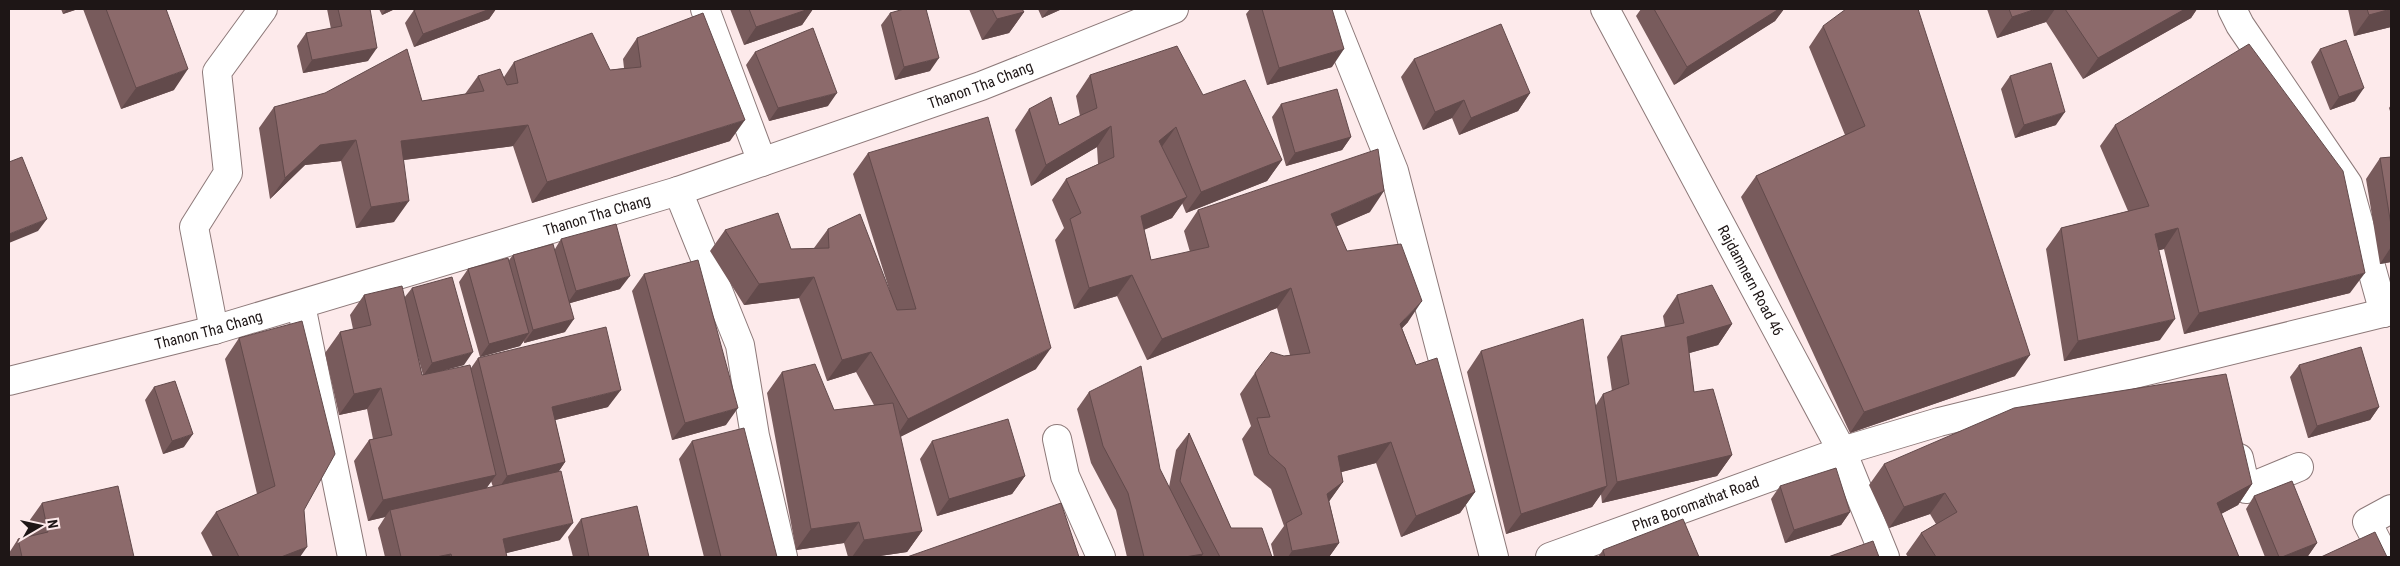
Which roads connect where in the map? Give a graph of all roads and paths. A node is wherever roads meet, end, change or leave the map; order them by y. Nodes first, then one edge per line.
1 (264, 9) edge
2 (705, 9) edge
3 (1174, 9) edge
4 (1329, 9) edge
5 (2232, 9) edge
6 (1610, 11) edge
7 (762, 162) junction
8 (678, 191) junction
9 (301, 305) junction
10 (2388, 312) edge
11 (214, 330) junction
12 (2215, 354) junction
13 (9, 381) edge
14 (2222, 383) edge
15 (2233, 432) edge
16 (1057, 439) dead end
17 (1842, 451) junction
18 (2299, 467) dead end
19 (2391, 509) edge
20 (352, 557) edge
21 (783, 557) edge
22 (1101, 557) edge
23 (1494, 557) edge
24 (1553, 557) edge
25 (1885, 557) edge
26 (2385, 557) edge

1 - 11 street
2 - 7 street
3 - 7 street, Thanon Tha Chang
4 - 23 street
5 - 10 street
6 - 17 street, Rajdamnern Road 46
7 - 8 street, Thanon Tha Chang
8 - 9 street, Thanon Tha Chang
8 - 21 street
9 - 11 street, Thanon Tha Chang
9 - 20 street
10 - 12 street, Phra Boromathat Road
11 - 13 street, Thanon Tha Chang
12 - 14 street
12 - 17 street, Phra Boromathat Road
15 - 18 street
16 - 22 street
17 - 24 street, Phra Boromathat Road
17 - 25 street, Rajdamnern Road 46
19 - 26 street

